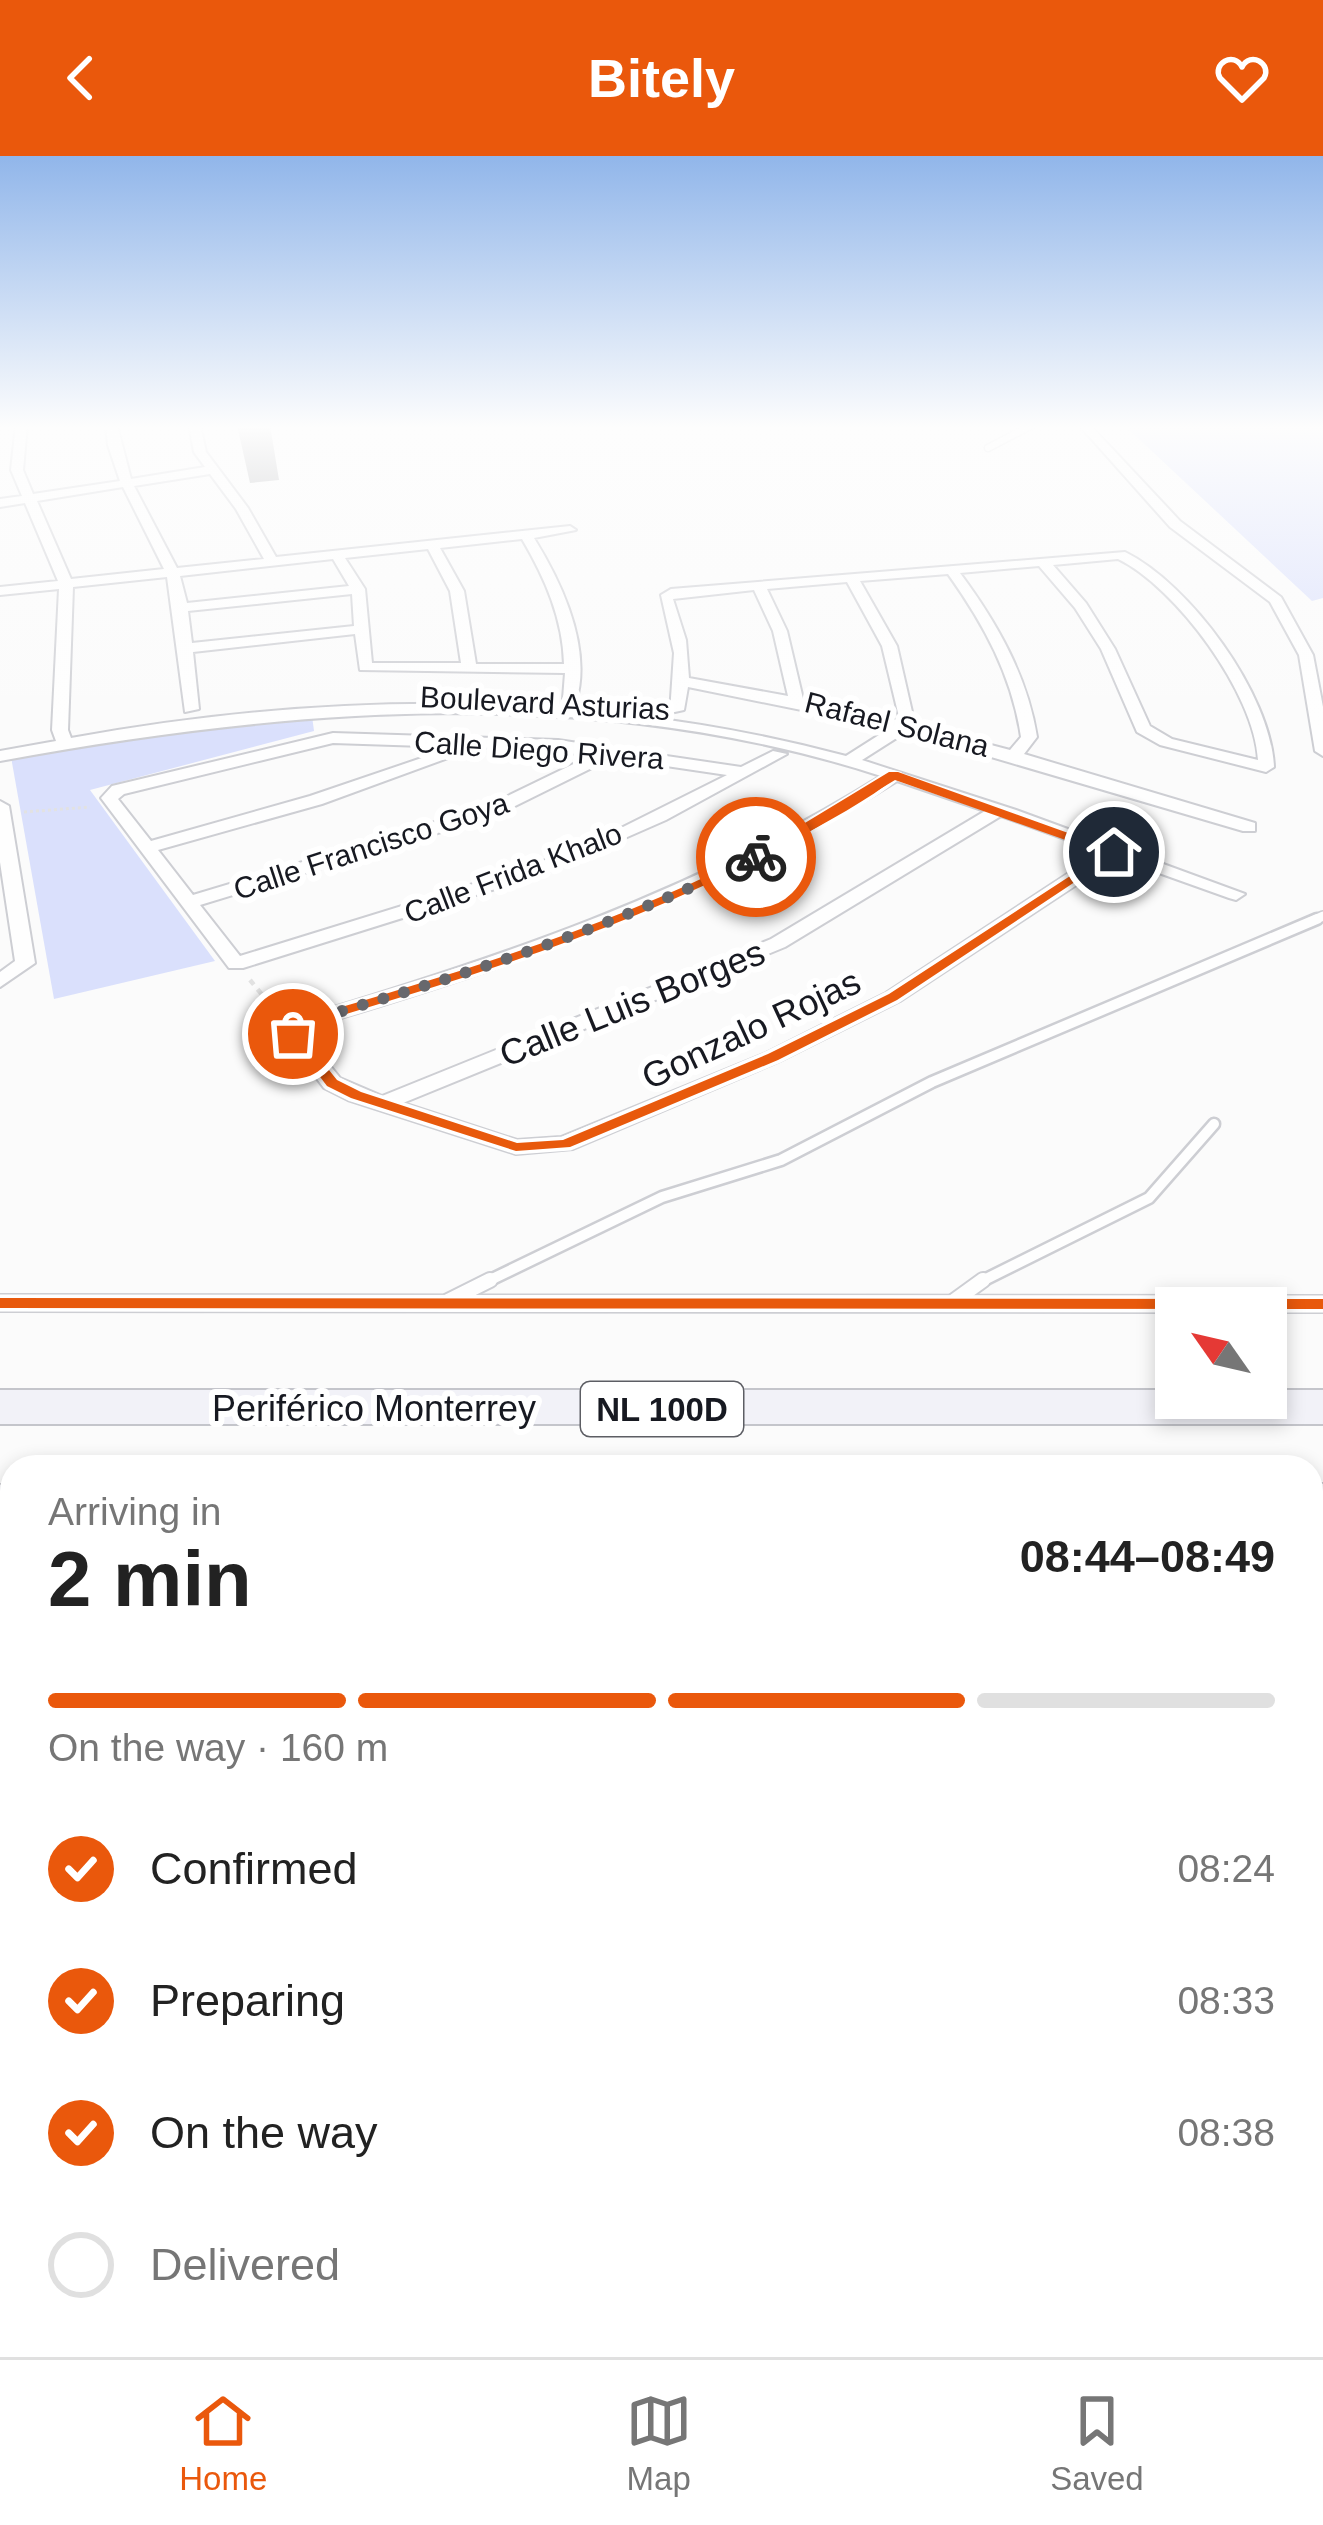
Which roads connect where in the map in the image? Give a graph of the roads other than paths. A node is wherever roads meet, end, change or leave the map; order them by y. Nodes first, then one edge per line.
1 (43, 528) edge
2 (153, 528) edge
3 (253, 528) edge
4 (1179, 528) edge
5 (570, 530) dead end
6 (526, 535) junction
7 (432, 545) junction
8 (337, 555) junction
9 (272, 562) junction
10 (1043, 562) junction
11 (951, 569) junction
12 (172, 573) junction
13 (850, 577) junction
14 (67, 584) junction
15 (758, 585) junction
16 (358, 589) junction
17 (0, 591) edge
18 (179, 608) junction
19 (363, 629) junction
20 (184, 648) junction
21 (469, 666) junction
22 (574, 669) junction
23 (683, 682) junction
24 (796, 698) junction
25 (572, 699) junction
26 (323, 704) junction
27 (191, 709) junction
28 (676, 710) junction
29 (908, 724) junction
30 (63, 736) junction
31 (333, 738) junction
32 (482, 742) junction
33 (0, 743) edge
34 (613, 751) junction
35 (1323, 751) edge
36 (779, 754) dead end
37 (1015, 754) junction
38 (0, 755) edge
39 (860, 760) junction
40 (745, 773) junction
41 (894, 775) junction
42 (0, 809) edge
43 (997, 811) junction
44 (1249, 827) dead end
45 (147, 847) junction
46 (1114, 852) junction
47 (1236, 894) dead end
48 (190, 902) junction
49 (1323, 916) edge
50 (0, 981) edge
51 (382, 1104) junction
52 (1214, 1124) dead end
53 (447, 1301) junction
54 (954, 1301) junction
55 (0, 1303) edge
56 (1323, 1304) edge
57 (0, 1407) edge
58 (1323, 1407) edge

1 - 14 street
2 - 12 street
3 - 9 street
4 - 35 street
5 - 6 street
6 - 7 street
6 - 22 street
7 - 8 street
7 - 21 street
8 - 9 street
8 - 16 street
9 - 12 street
10 - 10 street
10 - 11 street
11 - 13 street
11 - 37 street
12 - 14 street
12 - 18 street
13 - 15 street
13 - 29 street
14 - 17 street
14 - 30 street
15 - 23 street
15 - 24 street
16 - 18 street
16 - 19 street
18 - 20 street
19 - 20 street
19 - 21 street
20 - 27 street
21 - 22 street
22 - 25 street
23 - 24 street, Rafael Solana
23 - 28 street
24 - 29 street, Rafael Solana
25 - 26 street, Boulevard Asturias
25 - 28 street, Boulevard Asturias
26 - 27 street, Boulevard Asturias
26 - 30 street, Boulevard Asturias
26 - 31 street
26 - 39 street, Boulevard Asturias
27 - 30 street, Boulevard Asturias
28 - 39 street, Boulevard Asturias
29 - 37 street, Rafael Solana
29 - 39 street
30 - 33 street, Boulevard Asturias
30 - 38 street, Boulevard Asturias
31 - 32 street, Calle Diego Rivera
31 - 45 street, Calle Diego Rivera
32 - 34 street, Calle Diego Rivera
32 - 45 street
34 - 40 street, Calle Diego Rivera
34 - 48 street, Calle Francisco Goya
36 - 40 street, Calle Frida Khalo
37 - 44 street, Rafael Solana
39 - 41 street
40 - 48 street, Calle Frida Khalo
41 - 43 street
41 - 51 street, Gonzalo Rojas
42 - 50 street
43 - 46 street
43 - 51 street, Calle Luis Borges
45 - 48 street
46 - 47 street
46 - 51 street, Gonzalo Rojas
49 - 53 lane
52 - 54 lane
53 - 54 street
53 - 55 street
54 - 56 street
57 - 58 highway, Periférico Monterrey / NL 100D

